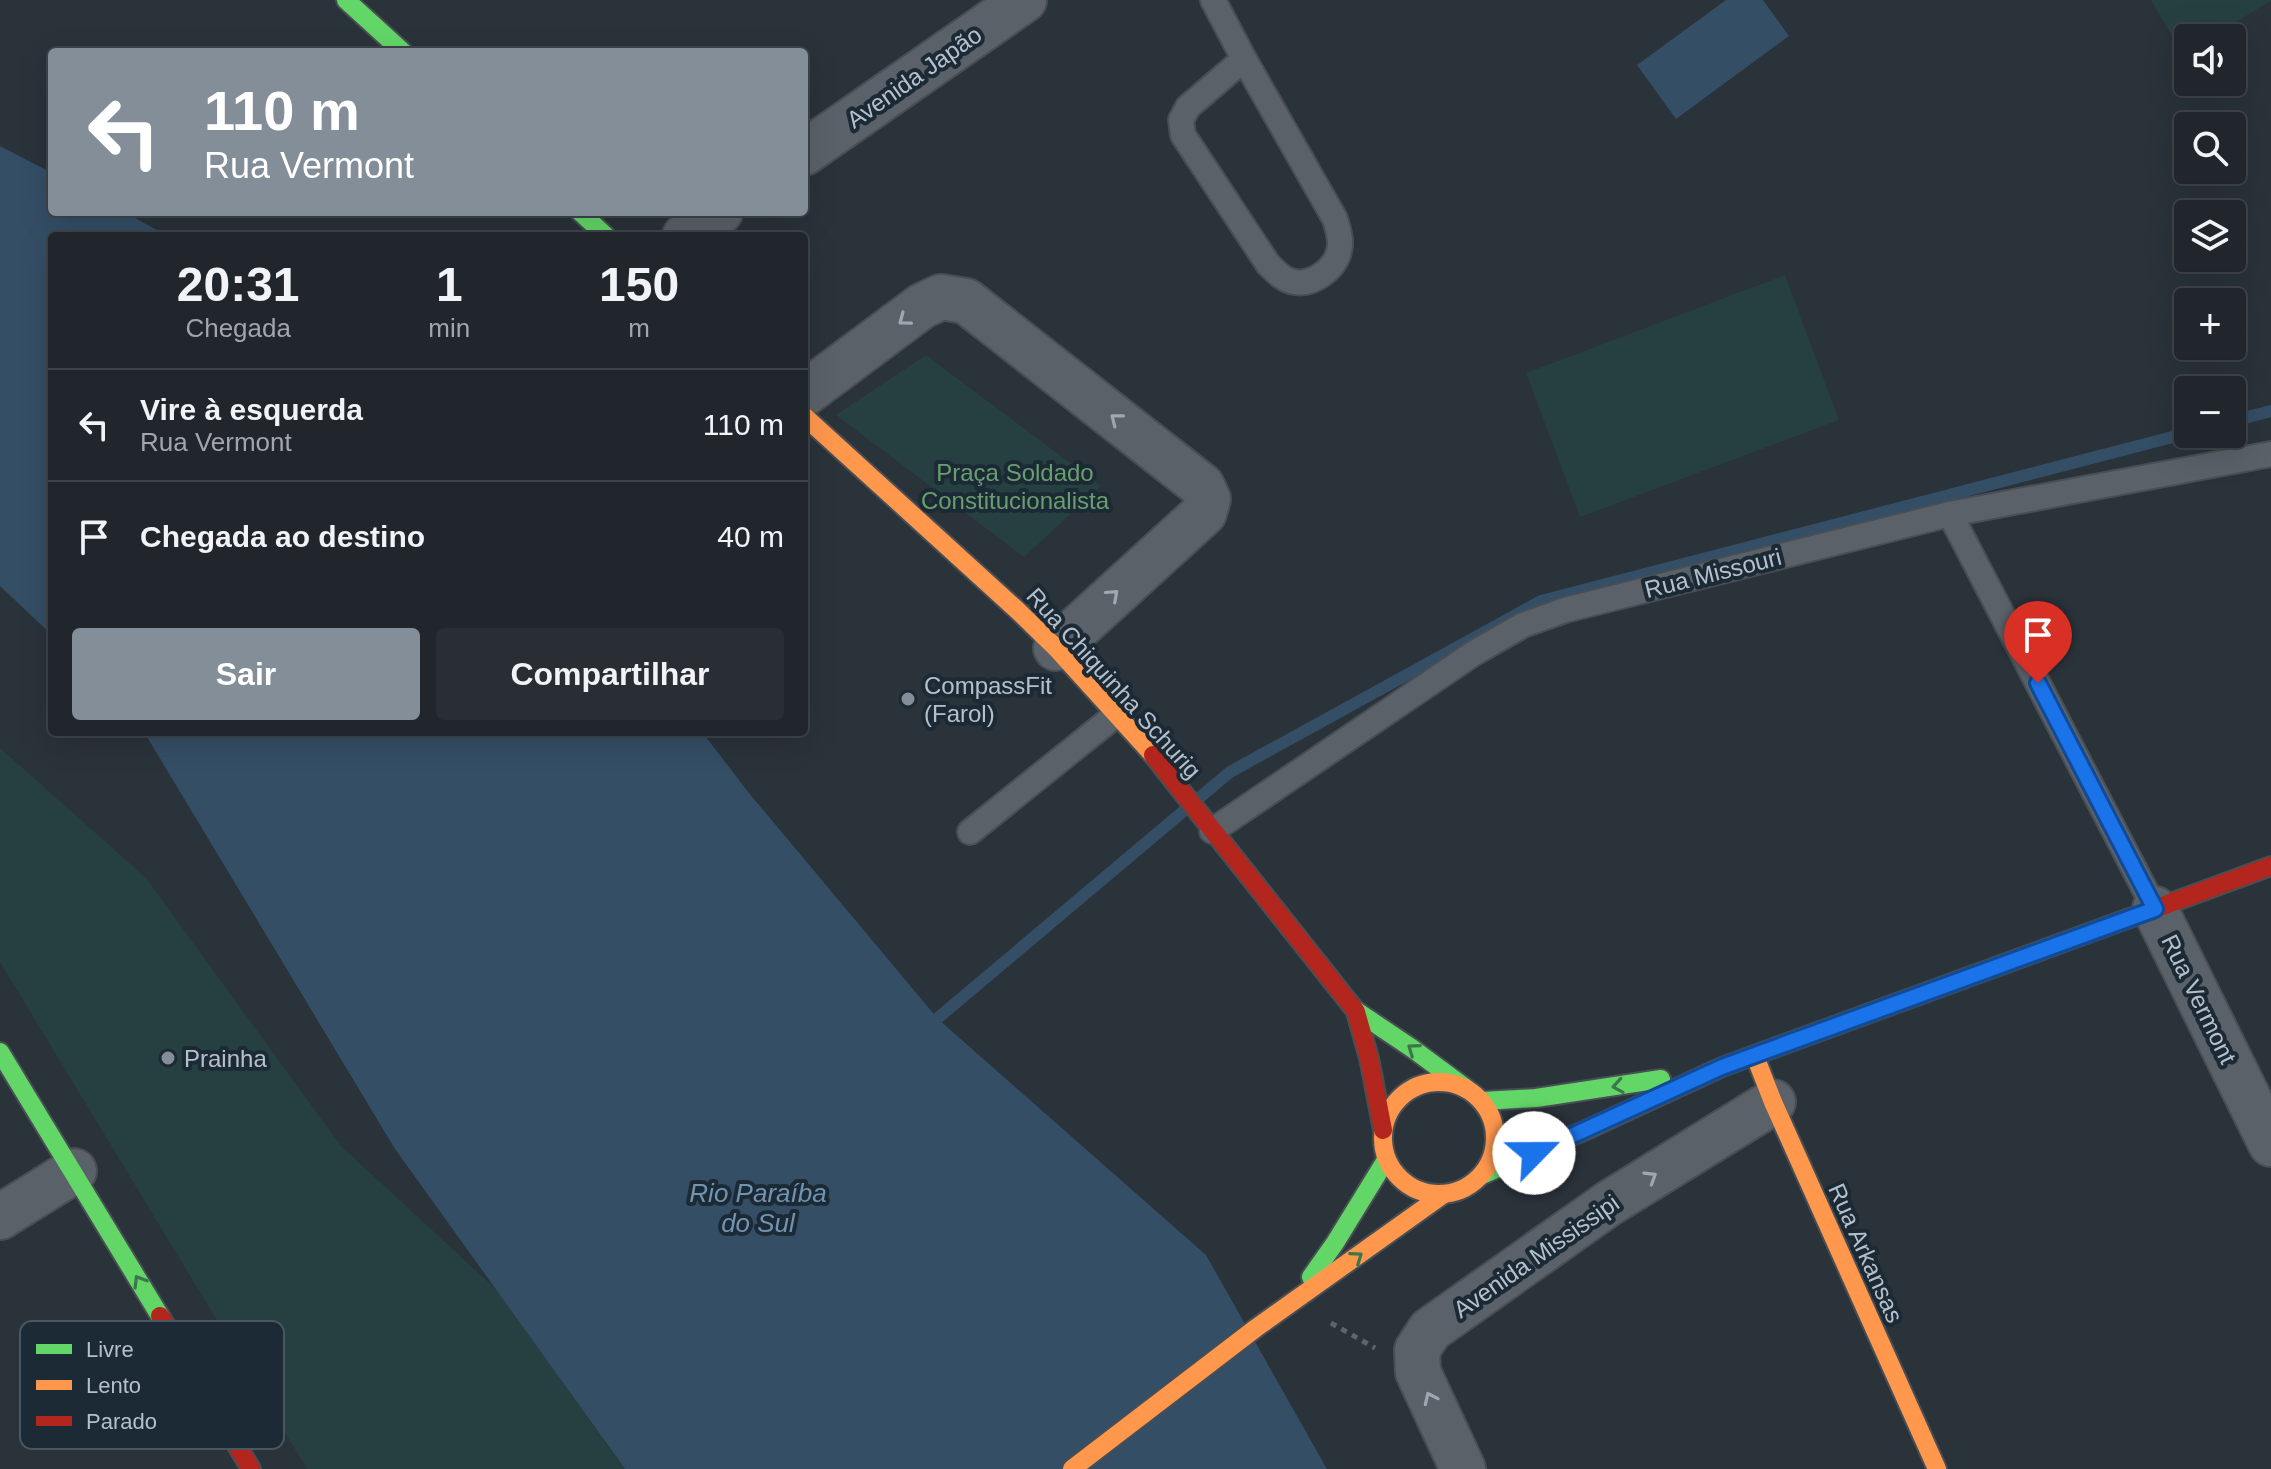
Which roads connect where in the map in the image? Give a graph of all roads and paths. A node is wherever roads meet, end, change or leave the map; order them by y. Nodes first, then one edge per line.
1 (346, 0) edge
2 (1024, 0) edge
3 (1213, 0) edge
4 (399, 48) edge
5 (1244, 59) junction
6 (808, 150) edge
7 (584, 216) edge
8 (714, 216) edge
9 (602, 232) edge
10 (691, 232) edge
11 (808, 391) edge
12 (808, 420) edge
13 (2271, 454) edge
14 (1950, 514) junction
15 (1056, 648) junction
16 (1117, 714) junction
17 (1206, 822) junction
18 (970, 832) dead end
19 (2271, 866) edge
20 (2155, 909) junction
21 (1356, 1012) junction
22 (0, 1052) edge
23 (1755, 1056) junction
24 (1722, 1067) junction
25 (1475, 1095) junction
26 (1773, 1102) junction
27 (1383, 1130) junction
28 (2271, 1144) edge
29 (1386, 1160) junction
30 (74, 1171) junction
31 (1482, 1175) junction
32 (1444, 1194) junction
33 (0, 1217) edge
34 (1293, 1302) junction
35 (163, 1321) edge
36 (1418, 1372) junction
37 (239, 1449) edge
38 (251, 1469) edge
39 (1072, 1469) edge
40 (1463, 1469) edge
41 (1937, 1469) edge

1 - 4 main road
2 - 6 street, Avenida Japão
3 - 5 lane
5 - 5 lane
7 - 9 main road
8 - 10 street
15 -> 11 street
12 - 15 main road, Rua Chiquinha Schurig
13 - 14 lane, Rua Missouri
14 - 17 lane, Rua Missouri
14 - 20 lane, Rua Vermont
15 - 16 main road, Rua Chiquinha Schurig
16 - 17 main road, Rua Chiquinha Schurig
16 - 18 lane
17 - 21 main road, Rua Chiquinha Schurig
19 - 20 main road
20 - 23 main road
20 - 28 street, Rua Vermont
25 -> 21 main road, Rua Chiquinha Schurig
21 - 27 main road, Rua Chiquinha Schurig
22 - 30 main road
23 - 24 main road
23 - 26 main road, Rua Arkansas
24 -> 25 main road
24 - 31 main road
25 - 27 main road
25 - 31 main road
36 -> 26 street, Avenida Mississipi
26 - 41 main road, Rua Arkansas
27 - 29 main road
29 - 32 main road
29 - 34 main road
30 - 33 street
35 -> 30 main road
31 - 32 main road
34 -> 32 main road
34 - 36 path
34 - 39 main road
40 -> 36 street
38 -> 37 main road

